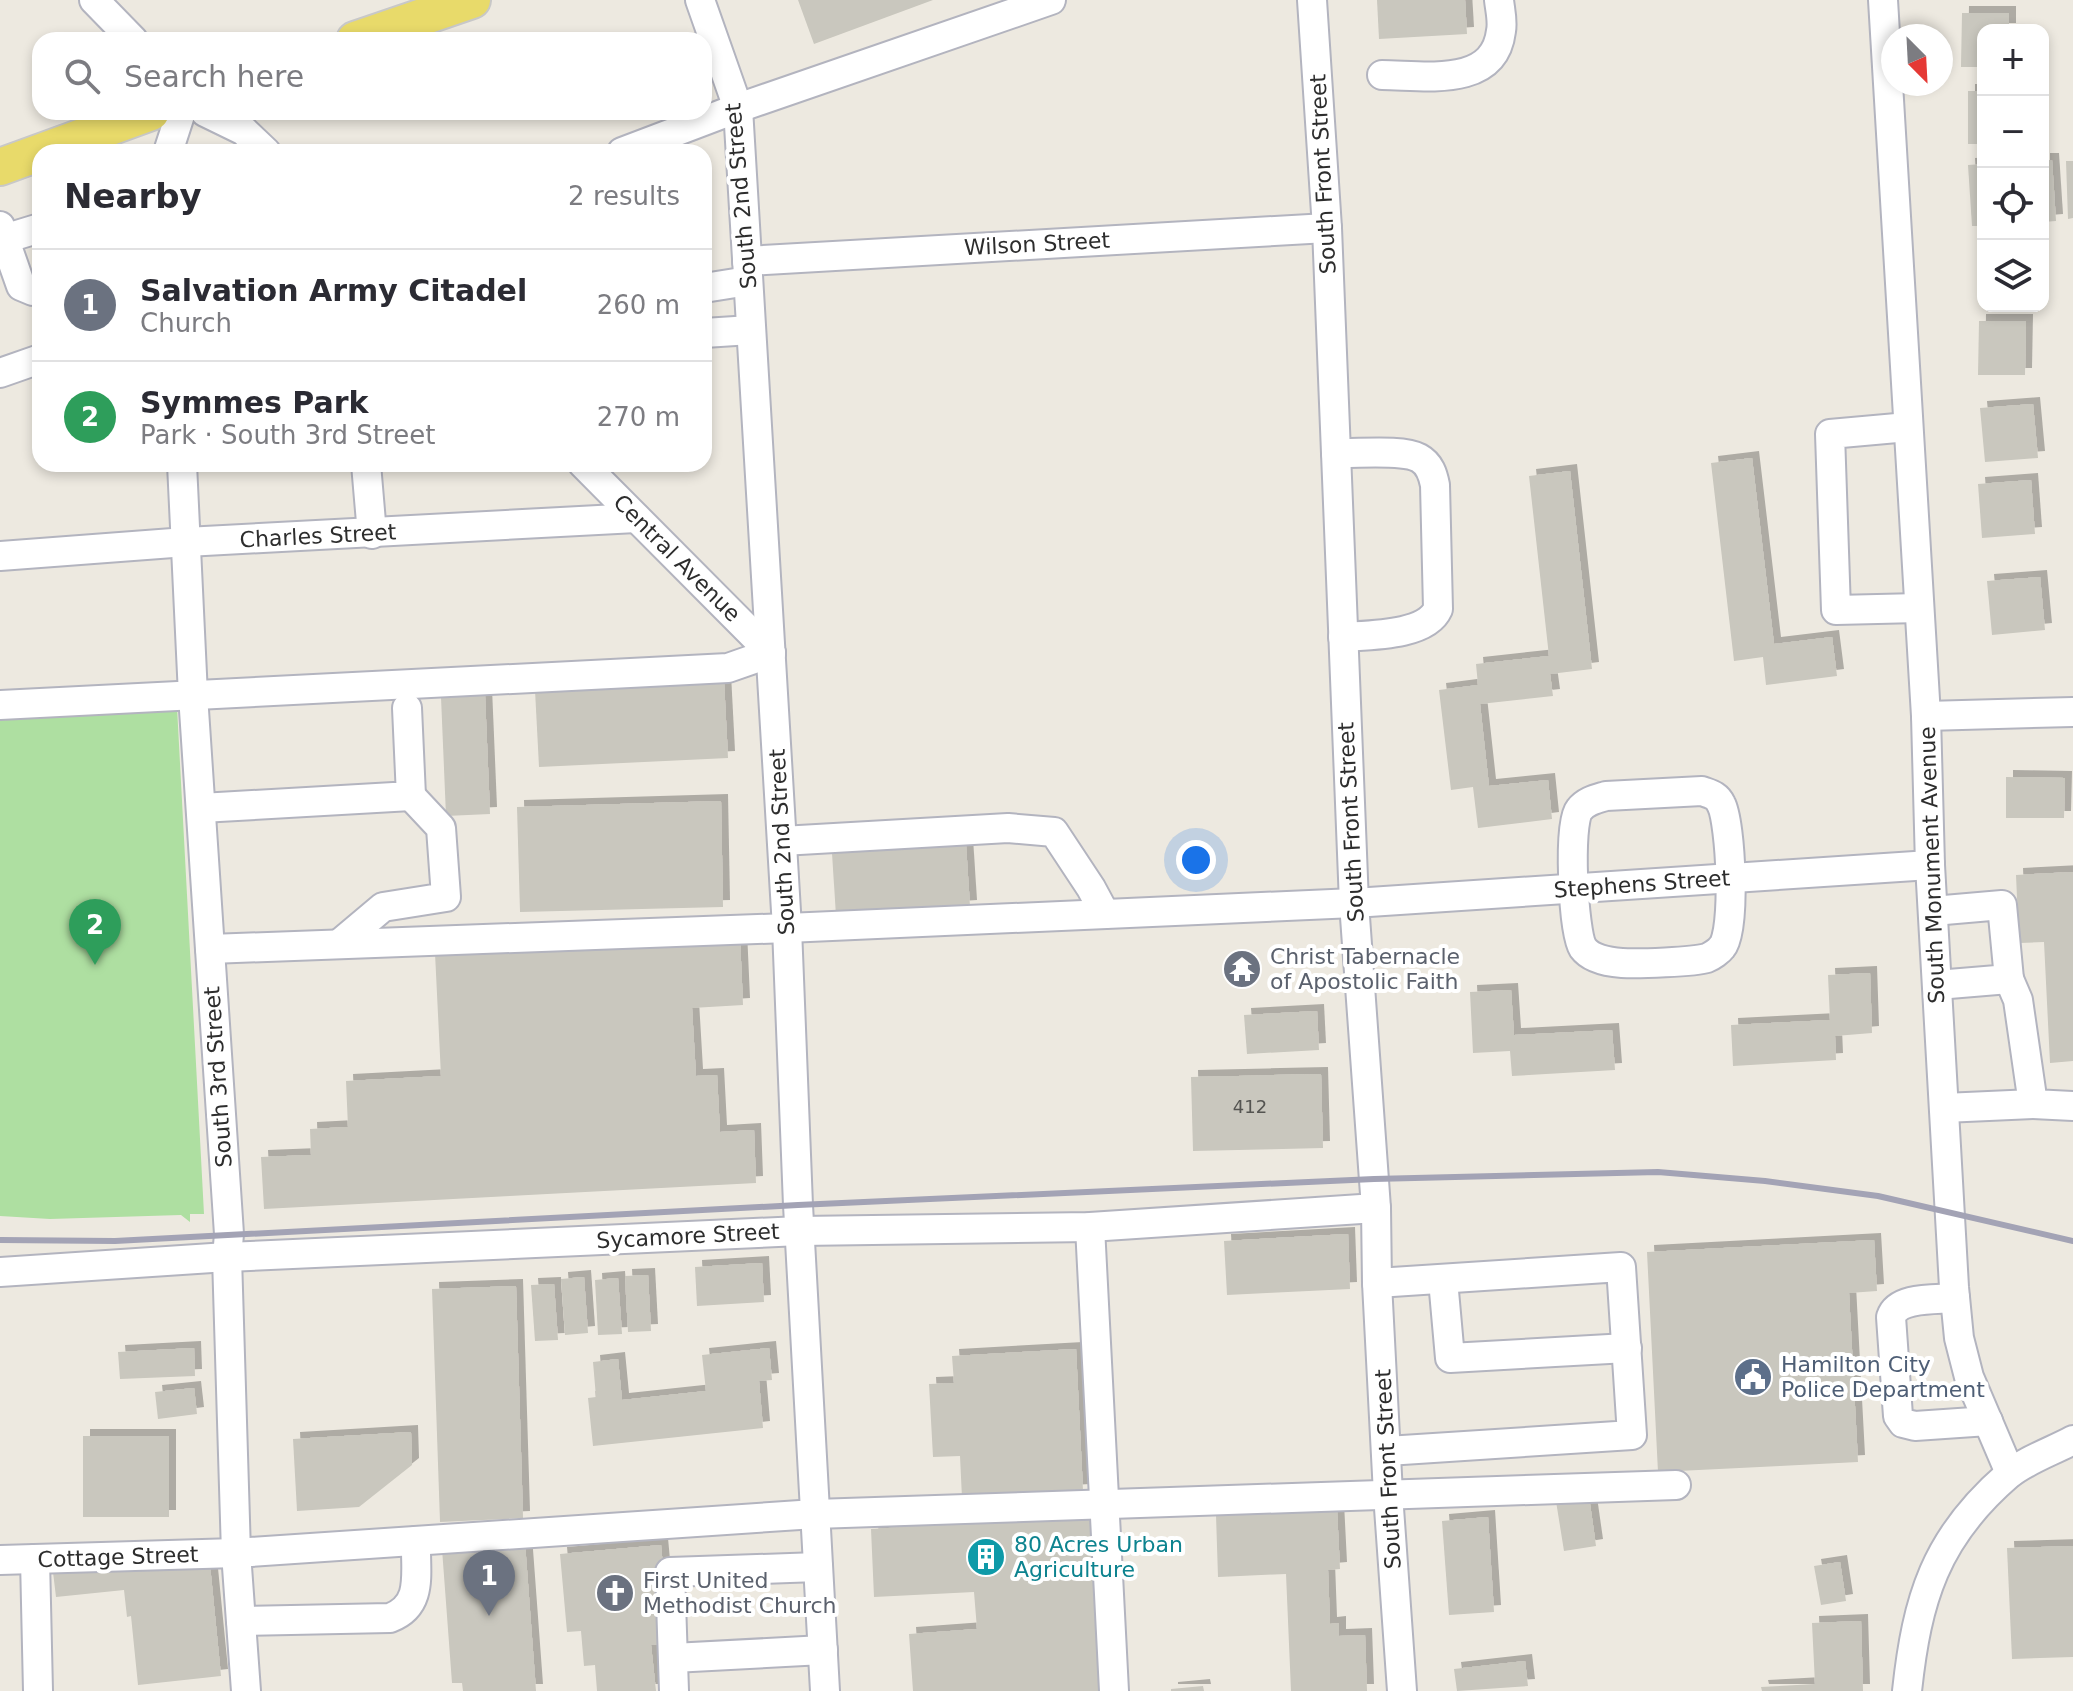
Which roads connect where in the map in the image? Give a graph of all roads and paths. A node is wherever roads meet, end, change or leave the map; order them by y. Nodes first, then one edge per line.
1 (94, 0) edge
2 (472, 0) edge
3 (700, 0) edge
4 (1051, 0) edge
5 (1312, 0) edge
6 (1499, 0) edge
7 (1883, 0) edge
8 (125, 32) edge
9 (378, 32) edge
10 (711, 32) edge
11 (712, 34) edge
12 (1382, 75) dead end
13 (738, 108) junction
14 (712, 118) edge
15 (129, 120) edge
16 (178, 120) edge
17 (221, 120) edge
18 (706, 120) edge
19 (63, 144) edge
20 (171, 144) edge
21 (258, 144) edge
22 (643, 144) edge
23 (32, 155) edge
24 (0, 167) edge
25 (1327, 228) junction
26 (32, 229) edge
27 (2, 232) edge
28 (748, 271) junction
29 (712, 285) edge
30 (32, 288) edge
31 (751, 330) junction
32 (712, 332) edge
33 (32, 362) edge
34 (0, 373) edge
35 (1908, 427) junction
36 (1336, 453) junction
37 (182, 472) edge
38 (367, 472) edge
39 (591, 472) edge
40 (636, 518) junction
41 (372, 534) junction
42 (186, 542) junction
43 (0, 556) edge
44 (1919, 608) junction
45 (1343, 637) junction
46 (771, 653) junction
47 (193, 695) junction
48 (0, 705) edge
49 (407, 708) dead end
50 (2073, 712) edge
51 (1926, 716) junction
52 (411, 796) junction
53 (201, 808) junction
54 (782, 841) junction
55 (1930, 865) junction
56 (1730, 878) junction
57 (1575, 889) junction
58 (1354, 903) junction
59 (1933, 911) junction
60 (1105, 914) junction
61 (787, 928) junction
62 (339, 944) junction
63 (210, 949) junction
64 (2009, 979) junction
65 (1937, 985) junction
66 (2033, 1104) junction
67 (2073, 1106) edge
68 (1944, 1108) junction
69 (1376, 1208) junction
70 (1090, 1227) junction
71 (800, 1231) junction
72 (227, 1257) junction
73 (0, 1272) edge
74 (1443, 1280) junction
75 (1377, 1283) junction
76 (1955, 1298) junction
77 (1627, 1348) junction
78 (1988, 1421) junction
79 (2073, 1440) edge
80 (1387, 1451) junction
81 (2010, 1473) junction
82 (1676, 1485) dead end
83 (1388, 1494) junction
84 (1105, 1506) junction
85 (815, 1514) junction
86 (416, 1541) junction
87 (236, 1553) junction
88 (35, 1559) junction
89 (0, 1560) edge
90 (818, 1567) junction
91 (241, 1621) junction
92 (823, 1650) junction
93 (673, 1658) junction
94 (38, 1691) edge
95 (246, 1691) edge
96 (674, 1691) edge
97 (825, 1691) edge
98 (1114, 1691) edge
99 (1402, 1691) edge
100 (1907, 1691) edge

1 - 8 street
2 - 9 main road
3 - 10 street, South 2nd Street
4 - 13 street
5 - 25 street, South Front Street
6 - 12 street
7 - 35 street, South Monument Avenue
11 - 13 street, South 2nd Street
13 - 14 street
13 - 28 street, South 2nd Street
15 - 19 main road
16 - 20 street
17 - 21 street
18 - 22 street
23 - 24 main road
25 - 28 street, Wilson Street
25 - 36 street, South Front Street
26 - 27 street
27 - 30 street
28 - 29 street, Wilson Street
28 - 31 street, South 2nd Street
31 - 32 street
31 - 46 street, South 2nd Street
33 - 34 street
35 - 44 street, South Monument Avenue
35 - 44 street
36 - 45 street, South Front Street
36 - 45 street
37 - 42 street, South 3rd Street
38 - 41 street
39 - 40 street, Central Avenue
40 - 41 street, Charles Street
40 - 46 street, Central Avenue
41 - 42 street, Charles Street
42 - 43 street, Charles Street
42 - 47 street, South 3rd Street
44 - 51 street, South Monument Avenue
45 - 58 street, South Front Street
46 - 47 street
46 - 54 street, South 2nd Street
47 - 48 street
47 - 53 street, South 3rd Street
49 - 52 street
50 - 51 street
51 - 55 street, South Monument Avenue
52 - 53 street
52 - 62 street
53 - 63 street, South 3rd Street
54 - 60 street
54 - 61 street, South 2nd Street
55 - 56 street, Stephens Street
55 - 59 street, South Monument Avenue
56 - 57 street, Stephens Street
56 - 57 street
56 - 57 street
57 - 58 street, Stephens Street
58 - 60 street, Stephens Street
58 - 69 street, South Front Street
59 - 64 street
59 - 65 street, South Monument Avenue
60 - 61 street, Stephens Street
61 - 62 street, Stephens Street
61 - 71 street, South 2nd Street
62 - 63 street, Stephens Street
63 - 72 street, South 3rd Street
64 - 65 street
64 - 66 street
65 - 68 street, South Monument Avenue
66 - 67 street
66 - 68 street
68 - 76 street, South Monument Avenue
69 - 70 street, Sycamore Street
69 - 75 street, South Front Street
70 - 71 street, Sycamore Street
70 - 84 street
71 - 72 street, Sycamore Street
71 - 85 street, South 2nd Street
72 - 73 street, Sycamore Street
72 - 87 street, South 3rd Street
74 - 75 street
74 - 77 street
74 - 77 street
75 - 80 street, South Front Street
76 - 78 street, South Monument Avenue
76 - 78 street
77 - 80 street
78 - 81 street, South Monument Avenue
79 - 81 street
80 - 83 street, South Front Street
81 - 100 street
82 - 83 street, Cottage Street
83 - 84 street, Cottage Street
83 - 99 street, South Front Street
84 - 85 street, Cottage Street
84 - 98 street
85 - 86 street, Cottage Street
85 - 90 street, South 2nd Street
86 - 87 street, Cottage Street
86 - 91 street
87 - 88 street, Cottage Street
87 - 91 street, South 3rd Street
88 - 89 street, Cottage Street
88 - 94 street
90 - 92 street, South 2nd Street
90 - 93 street
91 - 95 street, South 3rd Street
92 - 93 street
92 - 97 street, South 2nd Street
93 - 96 street

